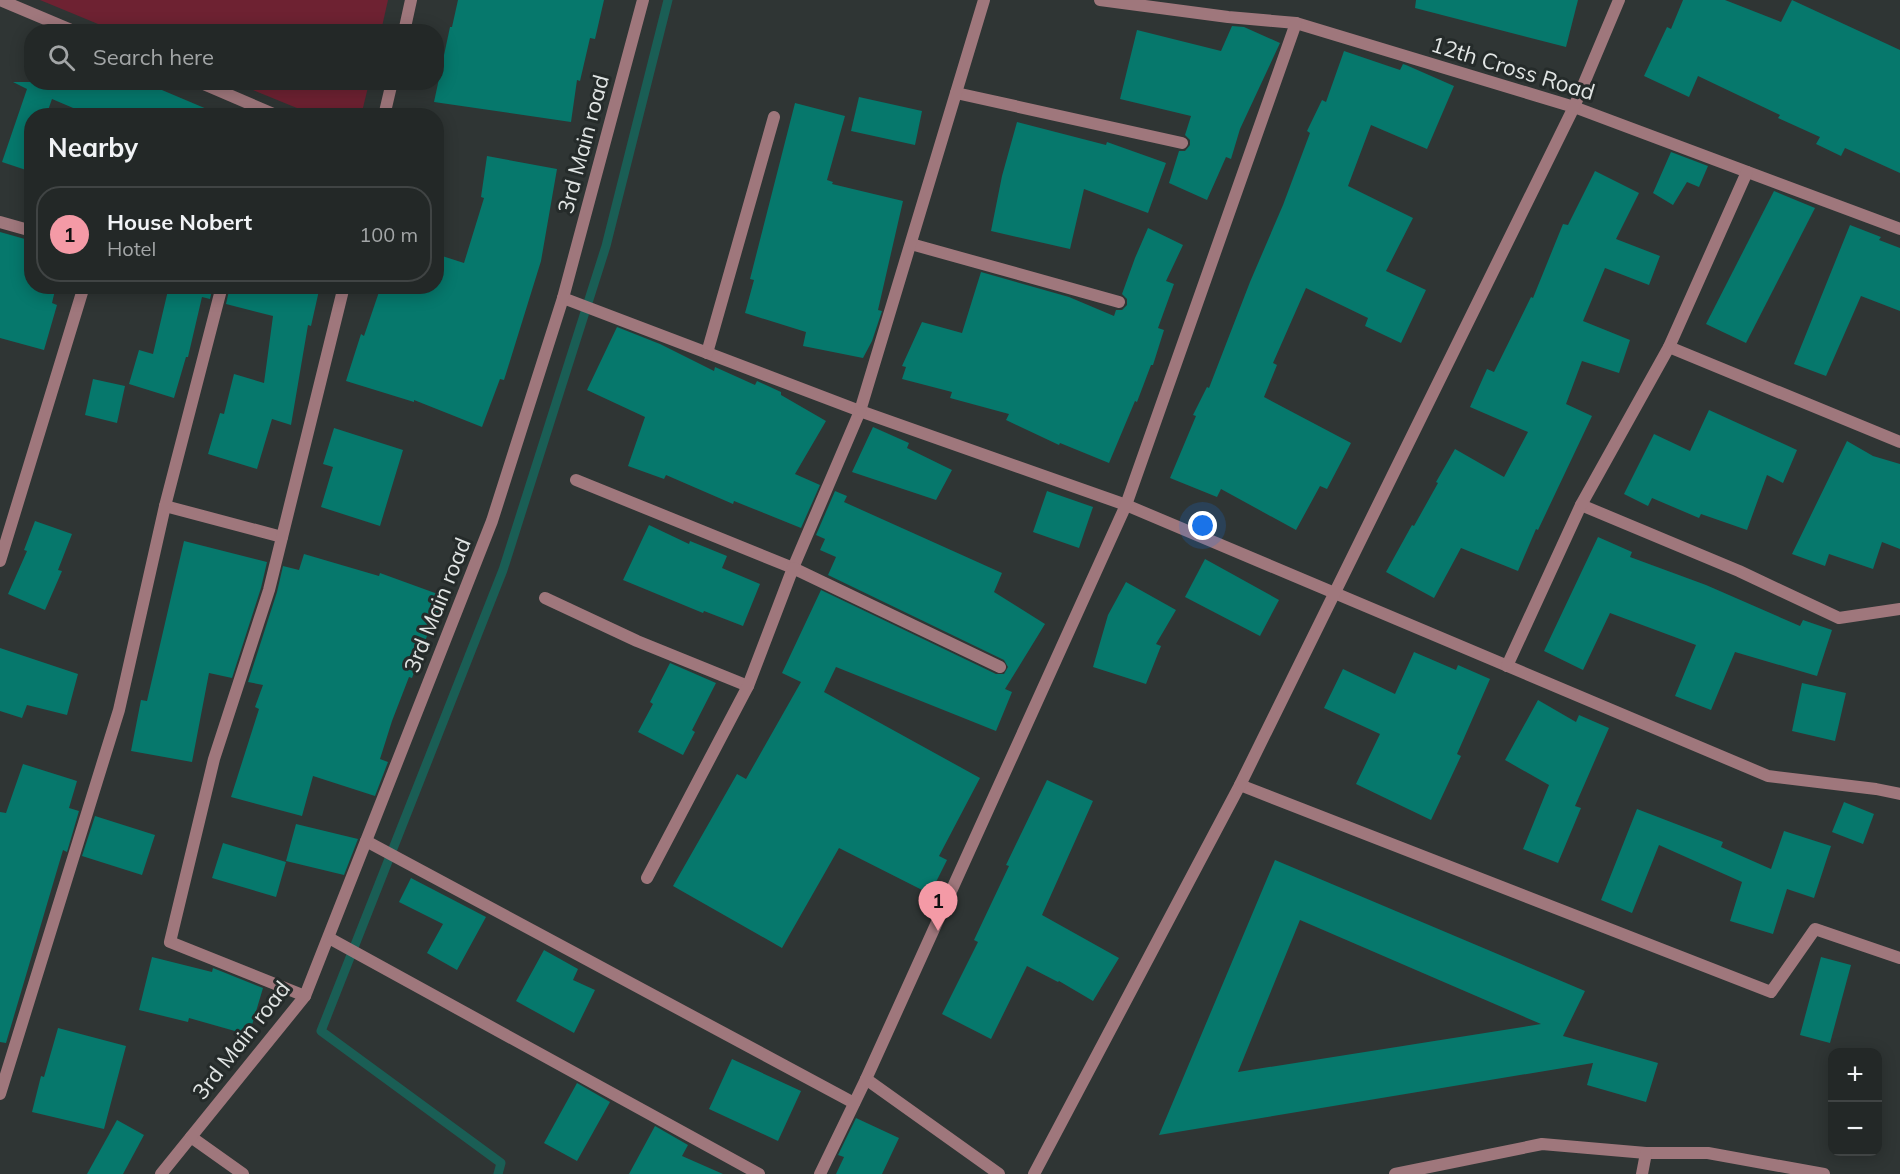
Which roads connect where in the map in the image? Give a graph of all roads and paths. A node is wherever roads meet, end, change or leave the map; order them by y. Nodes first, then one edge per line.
1 (0, 0) edge
2 (411, 0) edge
3 (643, 0) edge
4 (984, 0) edge
5 (1100, 0) edge
6 (1619, 0) edge
7 (1296, 23) junction
8 (57, 24) edge
9 (406, 24) edge
10 (218, 90) edge
11 (390, 90) edge
12 (956, 93) junction
13 (1574, 107) junction
14 (259, 108) edge
15 (386, 108) edge
16 (774, 117) dead end
17 (1182, 143) dead end
18 (1747, 172) junction
19 (0, 222) edge
20 (24, 229) edge
21 (1900, 229) edge
22 (910, 244) junction
23 (82, 294) edge
24 (220, 294) edge
25 (342, 294) edge
26 (568, 300) junction
27 (1119, 302) dead end
28 (1669, 347) junction
29 (707, 353) junction
30 (860, 411) junction
31 (1900, 442) edge
32 (576, 480) dead end
33 (1126, 505) junction
34 (1581, 505) junction
35 (165, 506) junction
36 (282, 537) junction
37 (0, 561) edge
38 (793, 568) junction
39 (1335, 593) junction
40 (545, 598) dead end
41 (1900, 609) edge
42 (1507, 666) junction
43 (1000, 667) dead end
44 (748, 686) junction
45 (1240, 785) junction
46 (1900, 794) edge
47 (366, 841) junction
48 (647, 879) dead end
49 (329, 938) junction
50 (1900, 958) edge
51 (305, 996) junction
52 (866, 1078) junction
53 (0, 1094) edge
54 (854, 1103) junction
55 (191, 1137) junction
56 (1646, 1153) junction
57 (1805, 1173) edge
58 (161, 1174) edge
59 (243, 1174) edge
60 (759, 1174) edge
61 (820, 1174) edge
62 (999, 1174) edge
63 (1034, 1174) edge
64 (1395, 1174) edge
65 (1642, 1174) edge
66 (1824, 1174) edge

1 - 8 street
2 - 9 street
3 - 26 street, 3rd Main road
4 - 12 street
5 - 7 street, 12th Cross Road
6 - 13 street
7 - 13 street, 12th Cross Road
7 - 33 street
10 - 14 street
11 - 15 street
12 - 17 street
12 - 22 street
13 - 18 street, 12th Cross Road
13 - 39 street
16 - 29 street
18 - 21 street, 12th Cross Road
18 - 28 street
19 - 20 street
22 - 27 street
22 - 30 street
23 - 37 street
24 - 35 street
25 - 36 street
26 - 29 street
26 - 47 street, 3rd Main road
28 - 31 street
28 - 34 street
29 - 30 street
30 - 33 street
30 - 38 street
32 - 38 street
33 - 39 street
33 - 52 street
34 - 41 street
34 - 42 street
35 - 36 street
35 - 53 street
36 - 51 street
38 - 43 street
38 - 44 street
39 - 42 street
39 - 45 street
40 - 44 street
42 - 46 street
44 - 48 street
45 - 50 street
45 - 63 street
47 - 49 street, 3rd Main road
47 - 54 street
49 - 51 street, 3rd Main road
49 - 60 street
51 - 55 street, 3rd Main road
52 - 54 street
52 - 62 street
54 - 61 street
55 - 58 street, 3rd Main road
55 - 59 street
56 - 57 street
56 - 64 street
56 - 65 street
57 - 66 street

